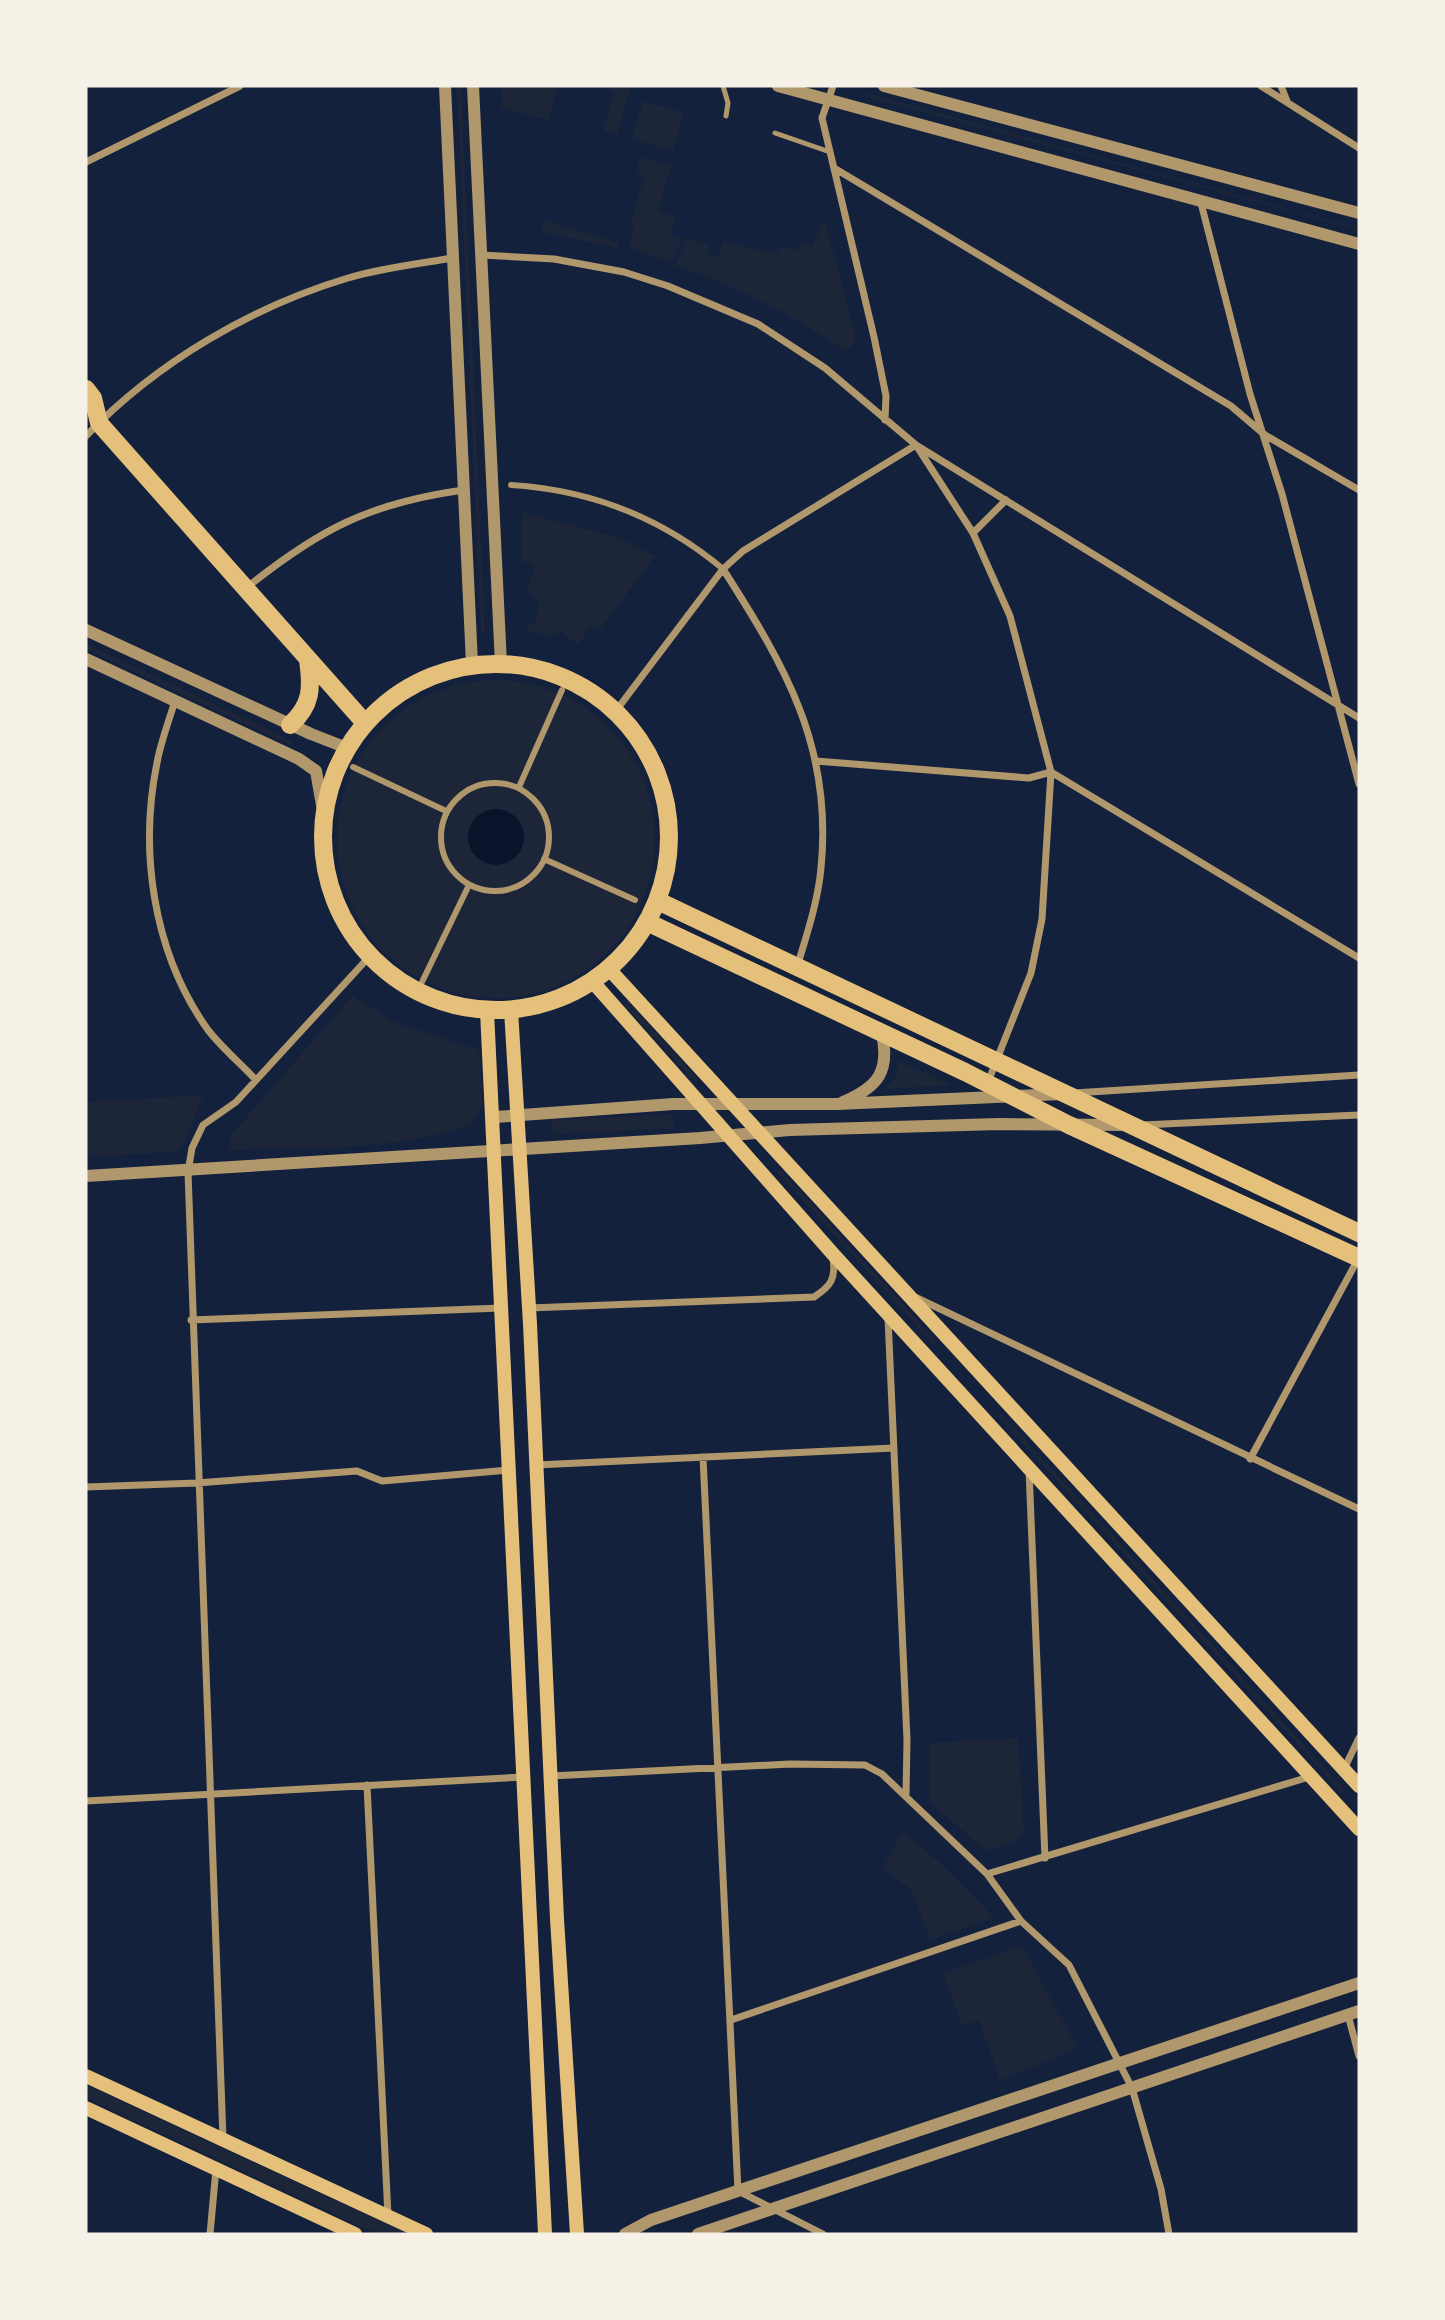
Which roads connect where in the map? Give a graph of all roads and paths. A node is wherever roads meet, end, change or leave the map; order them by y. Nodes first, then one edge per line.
1 (240, 86) edge
2 (445, 86) edge
3 (473, 86) edge
4 (723, 86) edge
5 (778, 86) edge
6 (884, 86) edge
7 (1262, 86) edge
8 (1281, 86) edge
9 (830, 92) edge
10 (1287, 101) junction
11 (726, 116) dead end
12 (775, 133) dead end
13 (1359, 148) edge
14 (830, 152) junction
15 (86, 162) edge
16 (834, 168) junction
17 (1201, 203) junction
18 (1359, 213) edge
19 (1359, 244) edge
20 (481, 256) junction
21 (453, 258) junction
22 (86, 389) edge
23 (885, 420) junction
24 (92, 421) edge
25 (1265, 435) junction
26 (86, 436) edge
27 (916, 445) junction
28 (511, 485) dead end
29 (464, 490) junction
30 (1359, 490) edge
31 (1006, 500) junction
32 (973, 533) junction
33 (723, 569) junction
34 (245, 589) junction
35 (86, 630) edge
36 (86, 659) edge
37 (308, 660) junction
38 (472, 664) junction
39 (501, 664) junction
40 (562, 690) dead end
41 (175, 701) junction
42 (1338, 705) junction
43 (615, 712) junction
44 (1359, 718) edge
45 (365, 723) junction
46 (290, 725) junction
47 (347, 748) junction
48 (816, 761) junction
49 (353, 767) dead end
50 (1051, 772) junction
51 (1359, 784) edge
52 (519, 788) junction
53 (323, 811) junction
54 (446, 811) junction
55 (544, 859) junction
56 (469, 885) junction
57 (635, 900) dead end
58 (658, 901) junction
59 (647, 922) junction
60 (369, 957) junction
61 (1359, 958) edge
62 (797, 967) junction
63 (609, 969) junction
64 (592, 981) junction
65 (422, 982) dead end
66 (511, 1010) junction
67 (487, 1011) junction
68 (882, 1033) junction
69 (998, 1064) junction
70 (1359, 1075) edge
71 (256, 1080) junction
72 (988, 1083) junction
73 (1063, 1094) junction
74 (1017, 1097) junction
75 (699, 1104) junction
76 (837, 1104) junction
77 (737, 1105) junction
78 (517, 1115) junction
79 (1359, 1115) edge
80 (495, 1117) junction
81 (1069, 1125) junction
82 (1127, 1125) junction
83 (762, 1132) junction
84 (726, 1135) junction
85 (519, 1148) junction
86 (496, 1151) junction
87 (188, 1172) junction
88 (86, 1176) edge
89 (1359, 1233) edge
90 (833, 1254) junction
91 (1359, 1258) edge
92 (908, 1294) junction
93 (503, 1308) junction
94 (529, 1308) junction
95 (887, 1313) junction
96 (191, 1320) junction
97 (894, 1448) junction
98 (703, 1457) junction
99 (1250, 1459) junction
100 (536, 1465) junction
101 (1028, 1467) junction
102 (510, 1470) junction
103 (197, 1483) junction
104 (86, 1488) edge
105 (1359, 1509) edge
106 (1359, 1738) edge
107 (719, 1767) junction
108 (1344, 1769) junction
109 (551, 1776) junction
110 (523, 1777) junction
111 (1309, 1777) junction
112 (367, 1785) junction
113 (1359, 1786) edge
114 (210, 1795) junction
115 (906, 1796) junction
116 (86, 1801) edge
117 (1359, 1829) edge
118 (1045, 1858) junction
119 (987, 1874) junction
120 (1021, 1921) junction
121 (1359, 1983) edge
122 (1354, 2013) edge
123 (731, 2020) junction
124 (1359, 2056) edge
125 (1120, 2062) junction
126 (86, 2076) edge
127 (1132, 2088) junction
128 (86, 2108) edge
129 (223, 2140) junction
130 (216, 2169) junction
131 (738, 2191) junction
132 (770, 2210) junction
133 (388, 2216) junction
134 (210, 2234) edge
135 (355, 2234) edge
136 (426, 2234) edge
137 (545, 2234) edge
138 (577, 2234) edge
139 (625, 2234) edge
140 (698, 2234) edge
141 (823, 2234) edge
142 (1169, 2234) edge

1 - 15 street
2 - 21 street
3 - 20 street
4 - 11 lane
5 - 9 street
6 - 18 street
7 - 10 street
8 - 10 street
9 - 14 street
9 - 17 street
10 - 13 street
12 - 14 lane
14 - 16 street
16 - 23 street
16 - 25 street
17 - 19 street
17 - 25 street
20 - 23 street
20 - 39 street
21 - 24 street
21 - 29 street
22 - 24 main road
23 - 27 street
24 - 26 street
24 - 34 main road
25 - 30 street
25 - 42 street
27 - 31 street
27 - 32 street
27 - 33 street
28 - 33 street
29 - 34 street
29 - 38 street
31 - 32 street
31 - 42 street
32 - 50 street
33 - 43 street
33 - 48 street
34 - 37 main road
35 - 46 street
36 - 41 street
37 - 45 main road
37 - 46 main road
38 - 39 main road
38 - 45 main road
39 - 43 main road
40 - 52 street
41 - 53 street
41 - 71 street
42 - 44 street
42 - 51 street
43 - 58 main road
45 - 47 main road
46 - 47 street
47 - 53 main road
48 - 50 street
48 - 62 street
49 - 54 street
50 - 61 street
50 - 69 street
52 - 54 street
52 - 55 street
53 - 60 main road
54 - 56 street
55 - 56 street
55 - 57 street
56 - 65 street
58 - 59 main road
58 - 62 main road
59 - 63 main road
59 - 68 main road
60 - 67 main road
60 - 71 street
62 - 69 main road
63 - 64 main road
63 - 77 main road
64 - 66 main road
64 - 75 main road
66 - 67 main road
66 - 78 main road
67 - 80 main road
68 - 72 main road
68 - 76 street
69 - 72 street
69 - 73 main road
70 - 73 street
71 - 87 street
72 - 74 main road
73 - 74 street
73 - 82 main road
74 - 76 street
74 - 81 main road
75 - 77 street
75 - 78 street
75 - 84 main road
76 - 77 street
77 - 83 main road
78 - 80 street
78 - 85 main road
79 - 82 street
80 - 86 main road
81 - 82 street
81 - 83 street
81 - 91 main road
82 - 89 main road
83 - 84 street
83 - 92 main road
84 - 85 street
84 - 90 main road
85 - 86 street
85 - 94 main road
86 - 87 street
86 - 93 main road
87 - 88 street
87 - 96 street
90 - 94 street
90 - 95 main road
91 - 99 street
92 - 99 street
92 - 108 main road
93 - 96 street
93 - 102 main road
94 - 100 main road
95 - 97 street
95 - 101 main road
96 - 103 street
97 - 98 street
97 - 115 street
98 - 100 street
98 - 107 street
99 - 105 street
100 - 109 main road
101 - 111 main road
101 - 118 street
102 - 103 street
102 - 110 main road
103 - 104 street
103 - 114 street
106 - 108 street
107 - 109 street
107 - 115 street
107 - 123 street
108 - 113 main road
109 - 138 main road
110 - 112 street
110 - 137 main road
111 - 117 main road
111 - 118 street
112 - 114 street
112 - 133 street
114 - 116 street
114 - 129 street
115 - 119 street
118 - 119 street
119 - 120 street
120 - 123 street
120 - 125 street
121 - 125 street
122 - 124 street
122 - 127 street
123 - 131 street
125 - 127 street
125 - 131 street
126 - 129 main road
127 - 132 street
127 - 142 street
128 - 130 main road
129 - 133 main road
130 - 134 street
130 - 135 main road
131 - 132 street
131 - 139 street
132 - 140 street
132 - 141 street
133 - 136 main road

